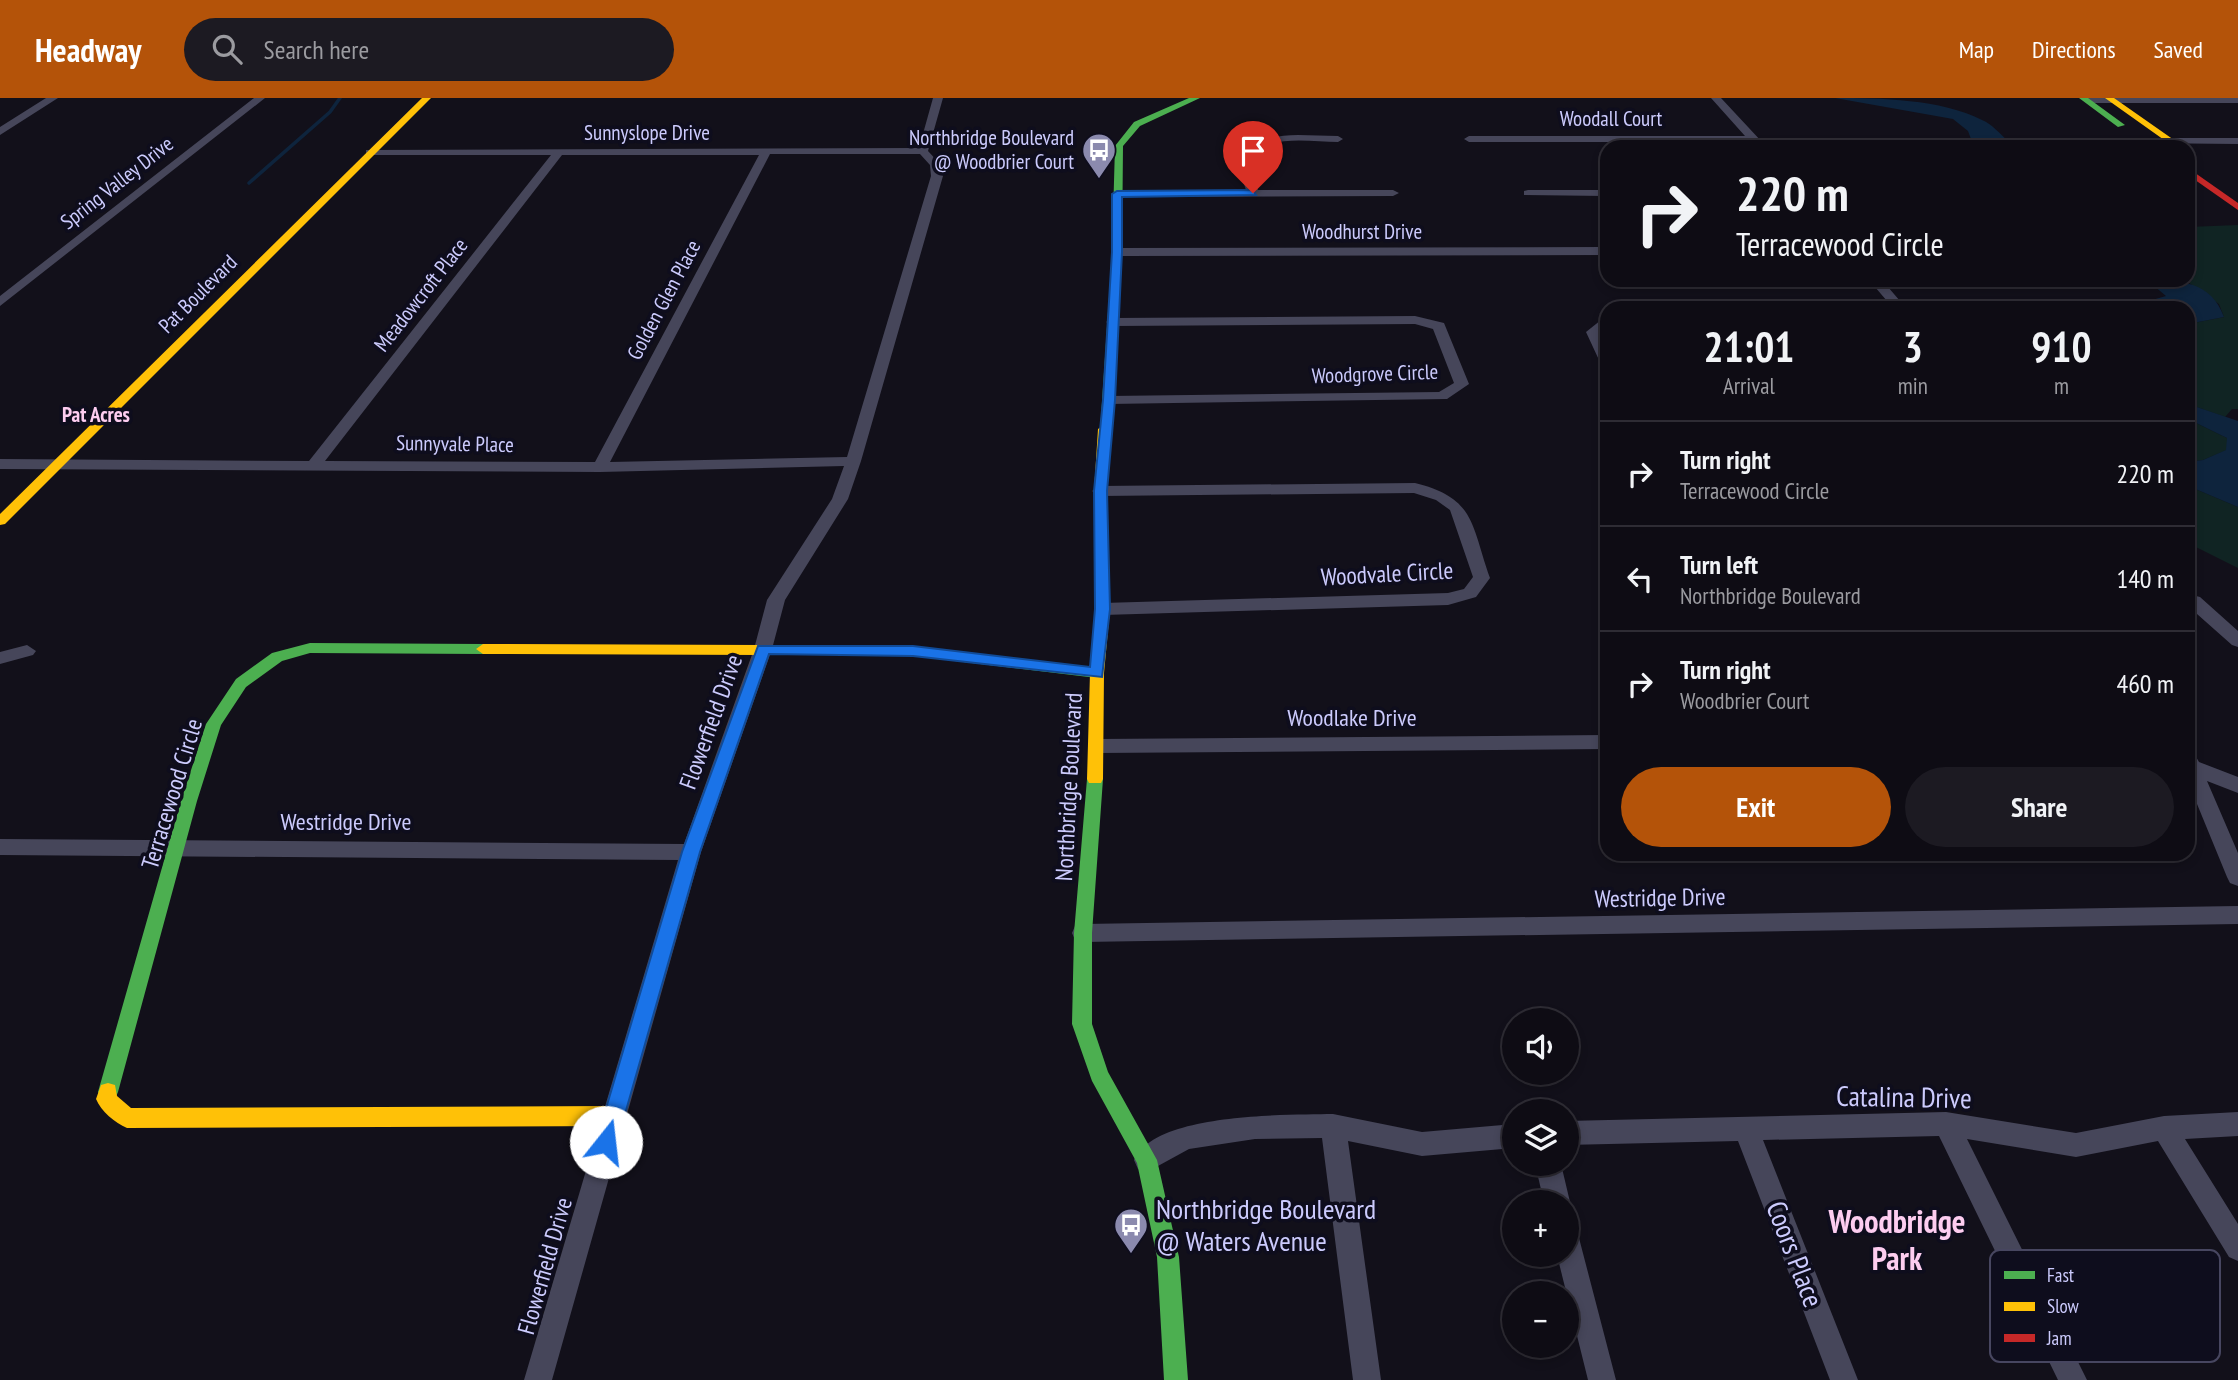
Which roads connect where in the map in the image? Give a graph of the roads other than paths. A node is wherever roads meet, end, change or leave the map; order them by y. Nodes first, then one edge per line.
1 (54, 98) edge
2 (260, 98) edge
3 (427, 98) edge
4 (938, 98) edge
5 (1196, 98) edge
6 (1716, 98) edge
7 (2085, 99) edge
8 (2110, 99) edge
9 (2238, 100) edge
10 (0, 132) edge
11 (1338, 139) dead end
12 (1469, 139) dead end
13 (1754, 140) edge
14 (2142, 140) edge
15 (2170, 140) edge
16 (1600, 141) edge
17 (2238, 141) edge
18 (2195, 143) edge
19 (370, 152) junction
20 (559, 152) junction
21 (766, 152) junction
22 (923, 152) junction
23 (2195, 157) edge
24 (2195, 177) edge
25 (2238, 187) edge
26 (1253, 193) junction
27 (1393, 193) dead end
28 (1528, 193) dead end
29 (1600, 193) edge
30 (1117, 194) junction
31 (2238, 207) edge
32 (1600, 251) edge
33 (1117, 252) junction
34 (1881, 287) edge
35 (1894, 301) edge
36 (0, 302) edge
37 (1113, 322) junction
38 (1600, 326) edge
39 (1600, 347) edge
40 (1109, 400) junction
41 (853, 461) junction
42 (0, 464) edge
43 (57, 464) junction
44 (315, 464) junction
45 (600, 467) junction
46 (1100, 491) junction
47 (0, 521) edge
48 (2195, 602) edge
49 (1103, 609) junction
50 (2238, 641) edge
51 (763, 649) junction
52 (27, 651) dead end
53 (0, 658) edge
54 (1097, 673) junction
55 (1600, 742) edge
56 (1098, 746) junction
57 (2195, 767) edge
58 (2195, 781) edge
59 (2238, 785) edge
60 (0, 846) edge
61 (178, 847) junction
62 (691, 852) junction
63 (2238, 877) edge
64 (2238, 915) edge
65 (1083, 933) junction
66 (614, 1116) junction
67 (1946, 1124) junction
68 (2238, 1124) edge
69 (1333, 1126) junction
70 (1745, 1128) junction
71 (2164, 1128) junction
72 (1579, 1133) edge
73 (1502, 1137) edge
74 (1147, 1160) junction
75 (2238, 1248) edge
76 (2009, 1250) edge
77 (1573, 1267) edge
78 (2064, 1362) edge
79 (538, 1380) edge
80 (1176, 1380) edge
81 (1367, 1380) edge
82 (1602, 1380) edge
83 (1844, 1380) edge
84 (2073, 1380) edge

1 - 10 street
2 - 36 street, Spring Valley Drive
3 - 19 street, Pat Boulevard
4 - 22 street
5 - 30 street, Northbridge Boulevard
6 - 13 street
7 - 8 street
7 - 14 street
8 - 9 street
8 - 15 street
11 - 26 street
12 - 16 street, Woodall Court
17 - 18 street
19 - 20 street, Sunnyslope Drive
19 - 43 street, Pat Boulevard
20 - 21 street, Sunnyslope Drive
20 - 44 street, Meadowcroft Place
21 - 22 street, Sunnyslope Drive
21 - 45 street, Golden Glen Place
22 - 41 street, Flowerfield Drive
23 - 25 street
24 - 31 street
26 - 27 street
26 - 30 street
28 - 29 street
30 - 33 street, Northbridge Boulevard
32 - 33 street, Woodhurst Drive
33 - 37 street, Northbridge Boulevard
34 - 35 street
37 - 40 street, Northbridge Boulevard
37 - 40 street, Woodgrove Circle
38 - 39 street
40 - 46 street, Northbridge Boulevard
41 - 45 street, Sunnyvale Place
41 - 51 street, Flowerfield Drive
42 - 43 street
43 - 44 street, Sunnyvale Place
43 - 47 street, Pat Boulevard
44 - 45 street, Sunnyvale Place
46 - 49 street, Northbridge Boulevard
46 - 49 street, Woodvale Circle
48 - 50 street
49 - 54 street, Northbridge Boulevard
51 - 54 street, Terracewood Circle
51 - 61 street, Terracewood Circle
51 - 62 street, Flowerfield Drive
52 - 53 street
54 - 56 street, Northbridge Boulevard
55 - 56 street, Woodlake Drive
56 - 65 street, Northbridge Boulevard
57 - 59 street
58 - 63 street
60 - 61 street, Westridge Drive
61 - 62 street, Westridge Drive
61 - 66 street, Terracewood Circle
62 - 66 street, Flowerfield Drive
64 - 65 street, Westridge Drive
65 - 74 street, Northbridge Boulevard
66 - 79 street, Flowerfield Drive
67 - 70 street, Catalina Drive
67 - 71 street, Catalina Drive
67 - 76 street
68 - 71 street, Catalina Drive
69 - 73 street
69 - 74 street
69 - 81 street
70 - 72 street, Catalina Drive
70 - 83 street, Coors Place
71 - 75 street
74 - 80 street, Northbridge Boulevard
77 - 82 street
78 - 84 street

